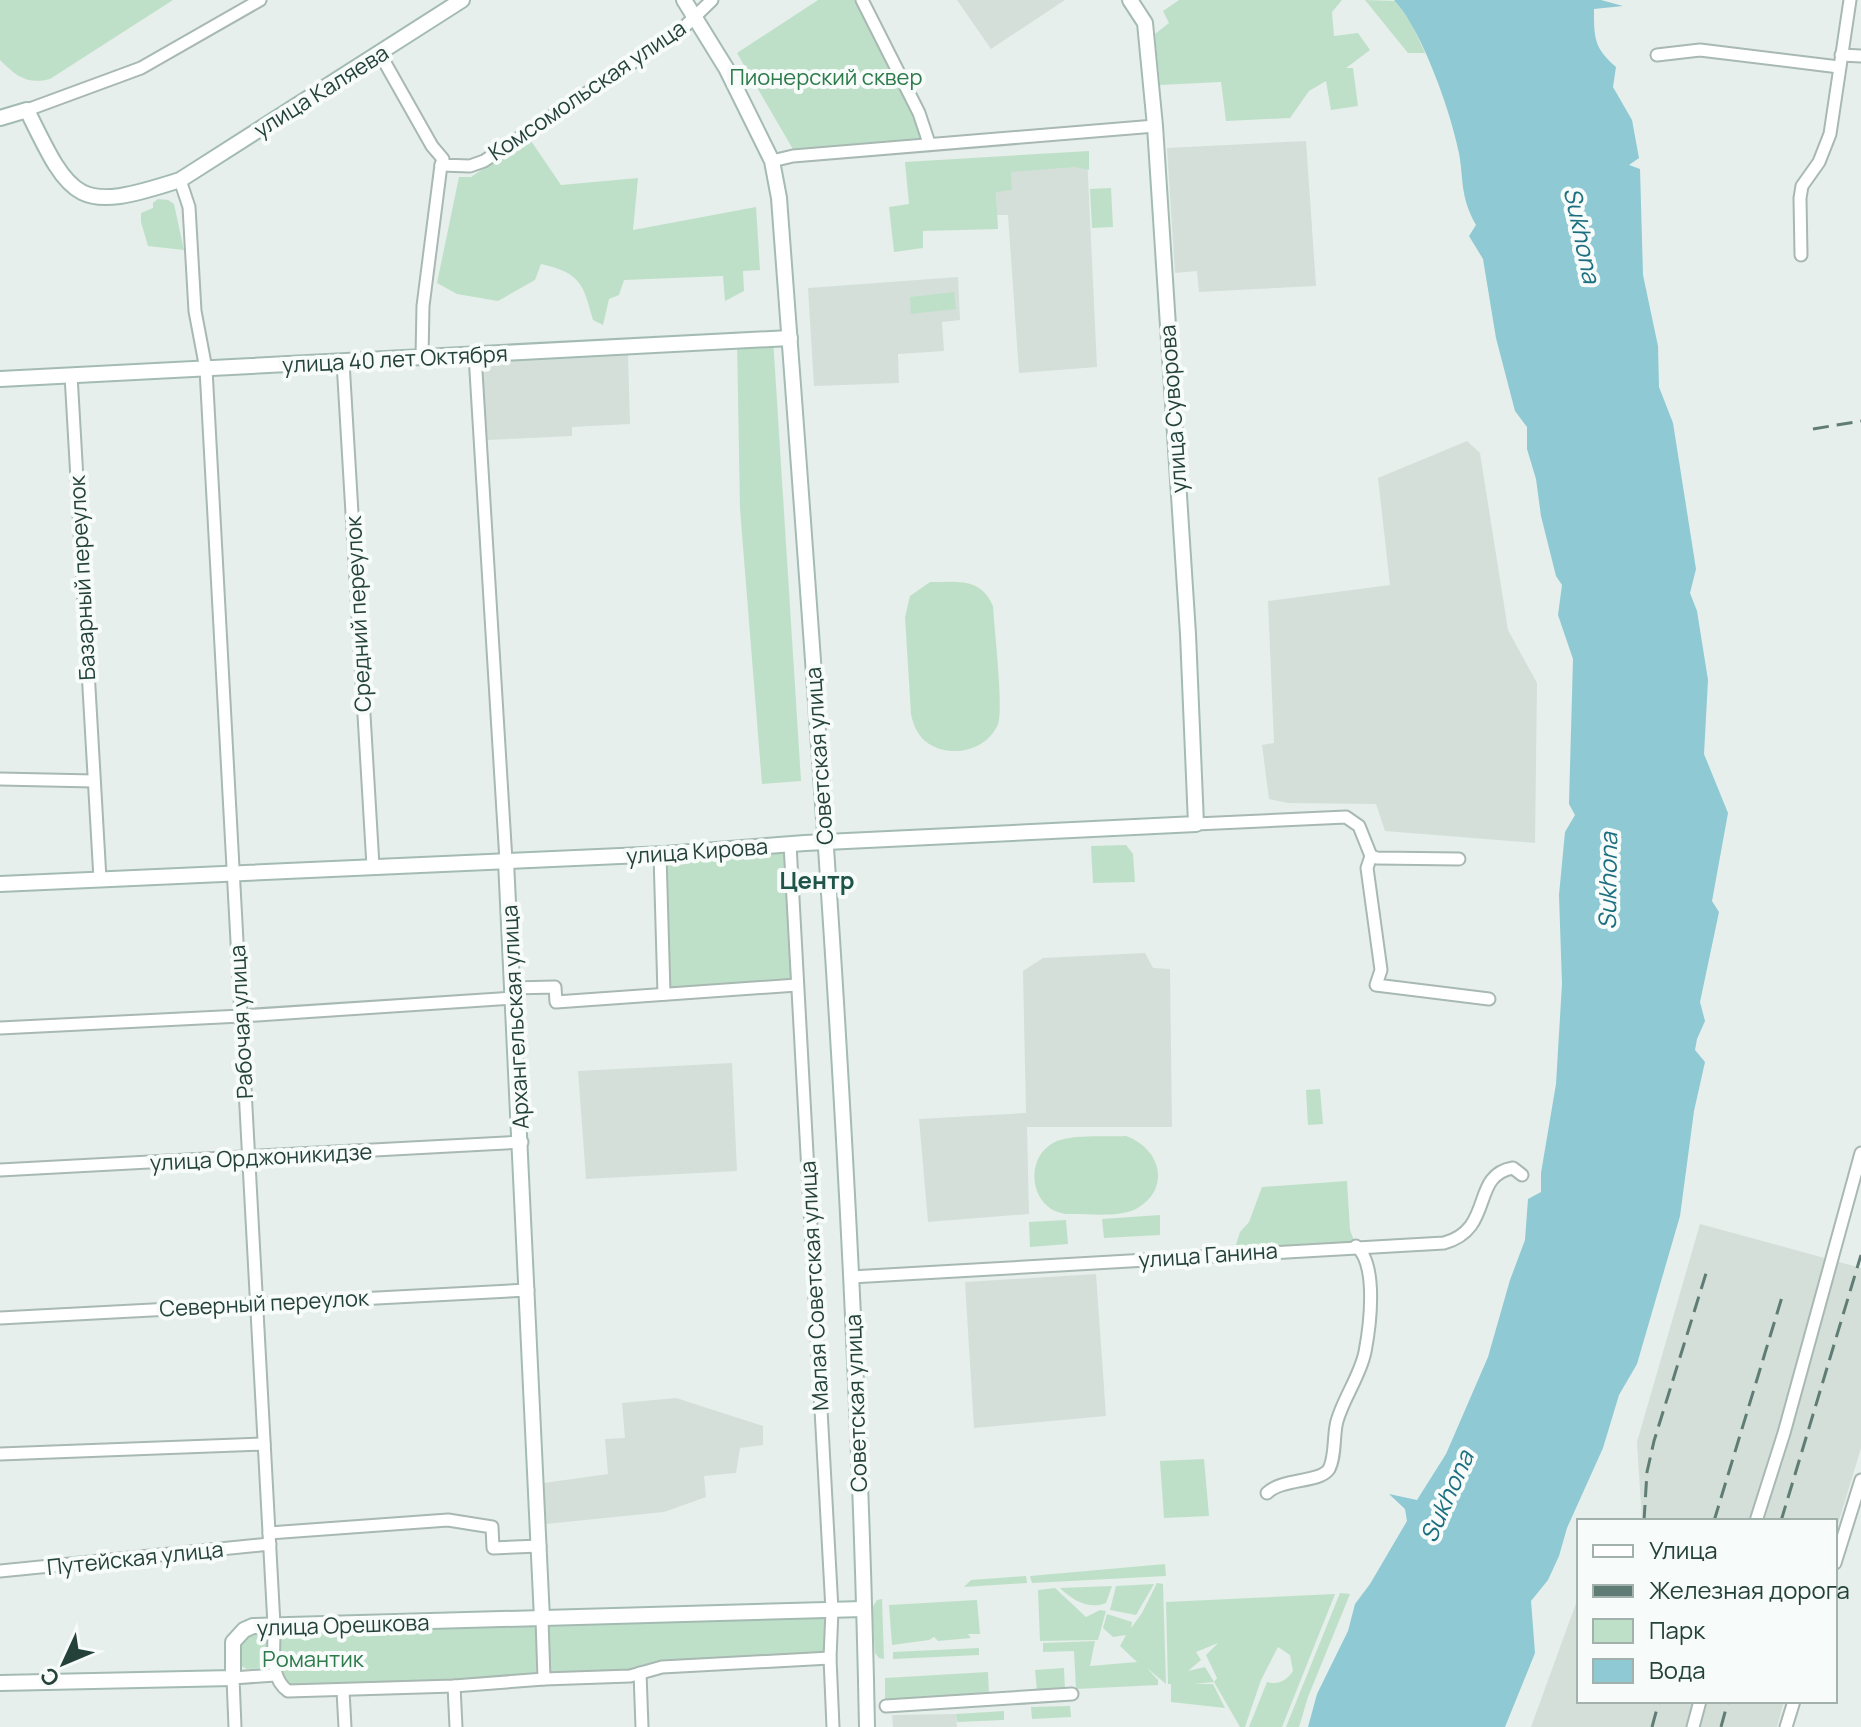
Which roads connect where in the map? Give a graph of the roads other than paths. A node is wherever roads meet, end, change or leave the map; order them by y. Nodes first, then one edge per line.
1 (260, 0) edge
2 (462, 0) edge
3 (684, 0) edge
4 (712, 0) edge
5 (862, 0) edge
6 (1130, 0) edge
7 (1850, 0) edge
8 (695, 15) junction
9 (380, 54) junction
10 (1657, 55) dead end
11 (1861, 56) edge
12 (1840, 61) junction
13 (27, 110) junction
14 (0, 118) edge
15 (1155, 126) junction
16 (929, 143) junction
17 (772, 161) junction
18 (441, 165) junction
19 (180, 180) junction
20 (1801, 255) dead end
21 (790, 338) junction
22 (475, 355) junction
23 (422, 357) junction
24 (343, 362) junction
25 (206, 369) junction
26 (71, 375) junction
27 (0, 379) edge
28 (0, 779) edge
29 (94, 781) junction
30 (1196, 824) junction
31 (825, 842) junction
32 (790, 844) junction
33 (660, 854) junction
34 (1371, 856) junction
35 (1459, 859) dead end
36 (506, 861) junction
37 (373, 866) junction
38 (233, 873) junction
39 (100, 879) junction
40 (0, 884) edge
41 (797, 985) junction
42 (513, 993) junction
43 (664, 994) junction
44 (1489, 999) dead end
45 (241, 1016) junction
46 (0, 1028) edge
47 (522, 1142) junction
48 (1861, 1153) edge
49 (248, 1159) junction
50 (0, 1170) edge
51 (1522, 1175) dead end
52 (1356, 1246) junction
53 (851, 1277) junction
54 (528, 1290) junction
55 (256, 1304) junction
56 (0, 1318) edge
57 (264, 1444) junction
58 (0, 1454) edge
59 (1861, 1480) edge
60 (1267, 1493) dead end
61 (1859, 1494) edge
62 (1757, 1519) edge
63 (269, 1539) junction
64 (540, 1546) junction
65 (1837, 1557) edge
66 (0, 1571) edge
67 (863, 1609) junction
68 (832, 1610) junction
69 (542, 1619) junction
70 (274, 1625) junction
71 (830, 1658) junction
72 (640, 1673) junction
73 (275, 1675) junction
74 (233, 1678) junction
75 (544, 1679) junction
76 (0, 1683) edge
77 (454, 1686) junction
78 (343, 1691) junction
79 (1072, 1694) dead end
80 (1699, 1703) edge
81 (1793, 1703) edge
82 (886, 1706) dead end
83 (235, 1727) edge
84 (345, 1727) edge
85 (456, 1727) edge
86 (642, 1727) edge
87 (833, 1727) edge
88 (867, 1727) edge
89 (1693, 1727) edge
90 (1786, 1727) edge

1 - 13 street
2 - 9 street, улица Каляева
3 - 8 street, Советская улица
4 - 8 street, Комсомольская улица
5 - 16 street
6 - 15 street, улица Суворова
7 - 12 street
8 - 17 street, Советская улица
8 - 18 street, Комсомольская улица
9 - 18 street
9 - 19 street, улица Каляева
10 - 12 street
11 - 12 street
12 - 20 street
13 - 14 street
13 - 19 street, улица Каляева
15 - 16 street
15 - 30 street, улица Суворова
16 - 17 street
17 - 21 street, Советская улица
18 - 23 street
19 - 25 street, Рабочая улица
21 - 22 street, улица 40 лет Октября
21 - 31 street, Советская улица
22 - 23 street, улица 40 лет Октября
22 - 36 street, Архангельская улица
23 - 24 street, улица 40 лет Октября
24 - 25 street, улица 40 лет Октября
24 - 37 street, Средний переулок
25 - 26 street, улица 40 лет Октября
25 - 38 street, Рабочая улица
26 - 27 street, улица 40 лет Октября
26 - 29 street, Базарный переулок
28 - 29 street
29 - 39 street, Базарный переулок
30 - 31 street, улица Кирова
30 - 34 street, улица Кирова
31 - 32 street, улица Кирова
31 - 53 street, Советская улица
32 - 33 street, улица Кирова
32 - 41 street, Малая Советская улица
33 - 36 street, улица Кирова
33 - 43 street
34 - 35 street
34 - 44 street
36 - 37 street, улица Кирова
36 - 42 street, Архангельская улица
37 - 38 street, улица Кирова
38 - 39 street, улица Кирова
38 - 45 street, Рабочая улица
39 - 40 street, улица Кирова
41 - 43 street
41 - 68 street, Малая Советская улица
42 - 43 street
42 - 45 street
42 - 47 street, Архангельская улица
45 - 46 street
45 - 49 street, Рабочая улица
47 - 49 street, улица Орджоникидзе
47 - 54 street, Архангельская улица
48 - 62 street
49 - 50 street, улица Орджоникидзе
49 - 55 street, Рабочая улица
51 - 52 street, улица Ганина
52 - 53 street, улица Ганина
52 - 60 street
53 - 67 street, Советская улица
54 - 55 street, Северный переулок
54 - 64 street, Архангельская улица
55 - 56 street, Северный переулок
55 - 57 street, Рабочая улица
57 - 58 street
57 - 63 street, Рабочая улица
59 - 61 street
61 - 65 street
63 - 64 street, Путейская улица
63 - 66 street, Путейская улица
63 - 70 street, Рабочая улица
64 - 69 street, Архангельская улица
67 - 68 street, улица Орешкова
67 - 88 street, Советская улица
68 - 69 street, улица Орешкова
68 - 71 street, Малая Советская улица
69 - 70 street, улица Орешкова
69 - 75 street, Архангельская улица
70 - 73 street, Рабочая улица
70 - 74 street, улица Орешкова
71 - 72 street
71 - 87 street, Малая Советская улица
72 - 75 street
72 - 86 street
73 - 74 street
73 - 78 street
74 - 76 street
74 - 83 street
75 - 77 street
77 - 78 street
77 - 85 street
78 - 84 street
79 - 82 street
80 - 89 street
81 - 90 street

